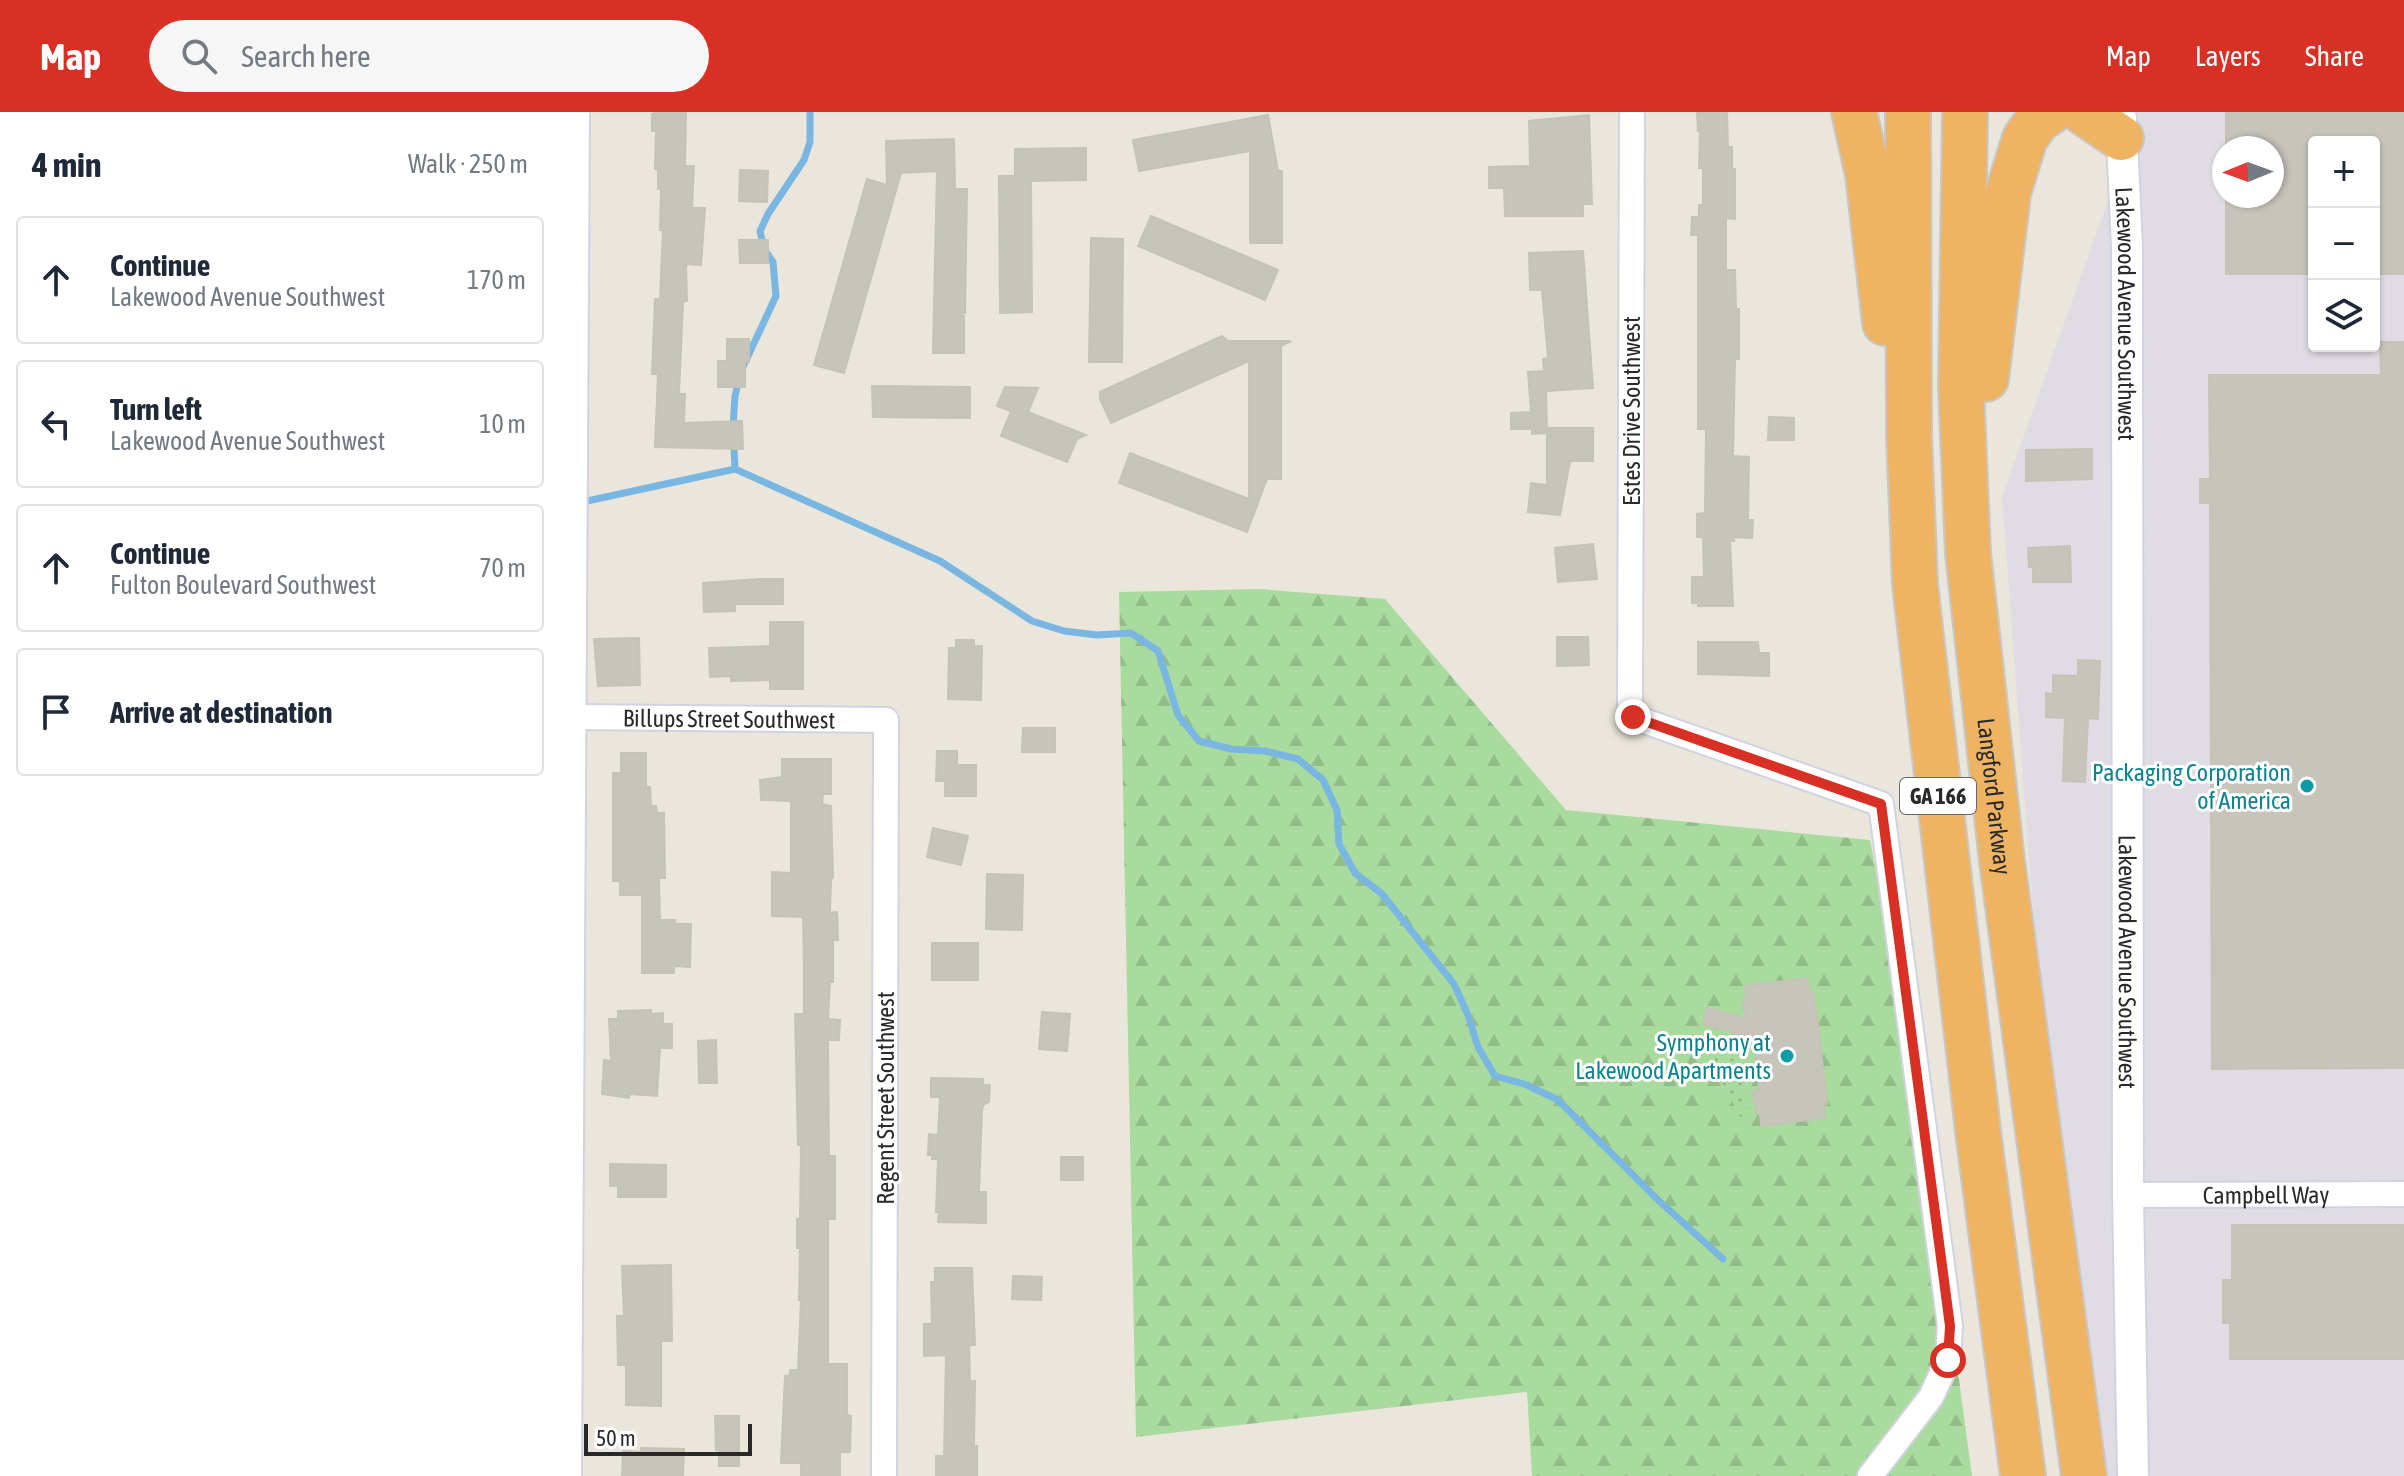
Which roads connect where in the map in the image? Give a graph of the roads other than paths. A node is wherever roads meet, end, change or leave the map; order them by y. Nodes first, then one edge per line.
1 (574, 112) edge
2 (1632, 112) edge
3 (1854, 112) edge
4 (1908, 112) edge
5 (1965, 112) edge
6 (2050, 112) edge
7 (2083, 112) edge
8 (2121, 125) edge
9 (566, 465) edge
10 (1968, 553) junction
11 (1915, 584) junction
12 (571, 717) junction
13 (886, 720) joint
14 (2404, 1194) edge
15 (2128, 1195) junction
16 (566, 1476) edge
17 (884, 1476) edge
18 (1870, 1476) edge
19 (2023, 1476) edge
20 (2084, 1476) edge
21 (2133, 1476) edge

1 - 9 street
2 - 18 street, Estes Drive Southwest
3 - 11 highway
4 - 11 highway, GA 166
5 - 10 highway, Langford Parkway / GA 166
6 - 10 highway
7 - 8 highway
8 - 15 street, Lakewood Avenue Southwest
9 - 12 street
10 - 20 highway, Langford Parkway / GA 166
11 - 19 highway, GA 166
12 - 13 street, Billups Street Southwest
12 - 16 street
13 - 17 street, Regent Street Southwest
14 - 15 street, Campbell Way
15 - 21 street, Lakewood Avenue Southwest

